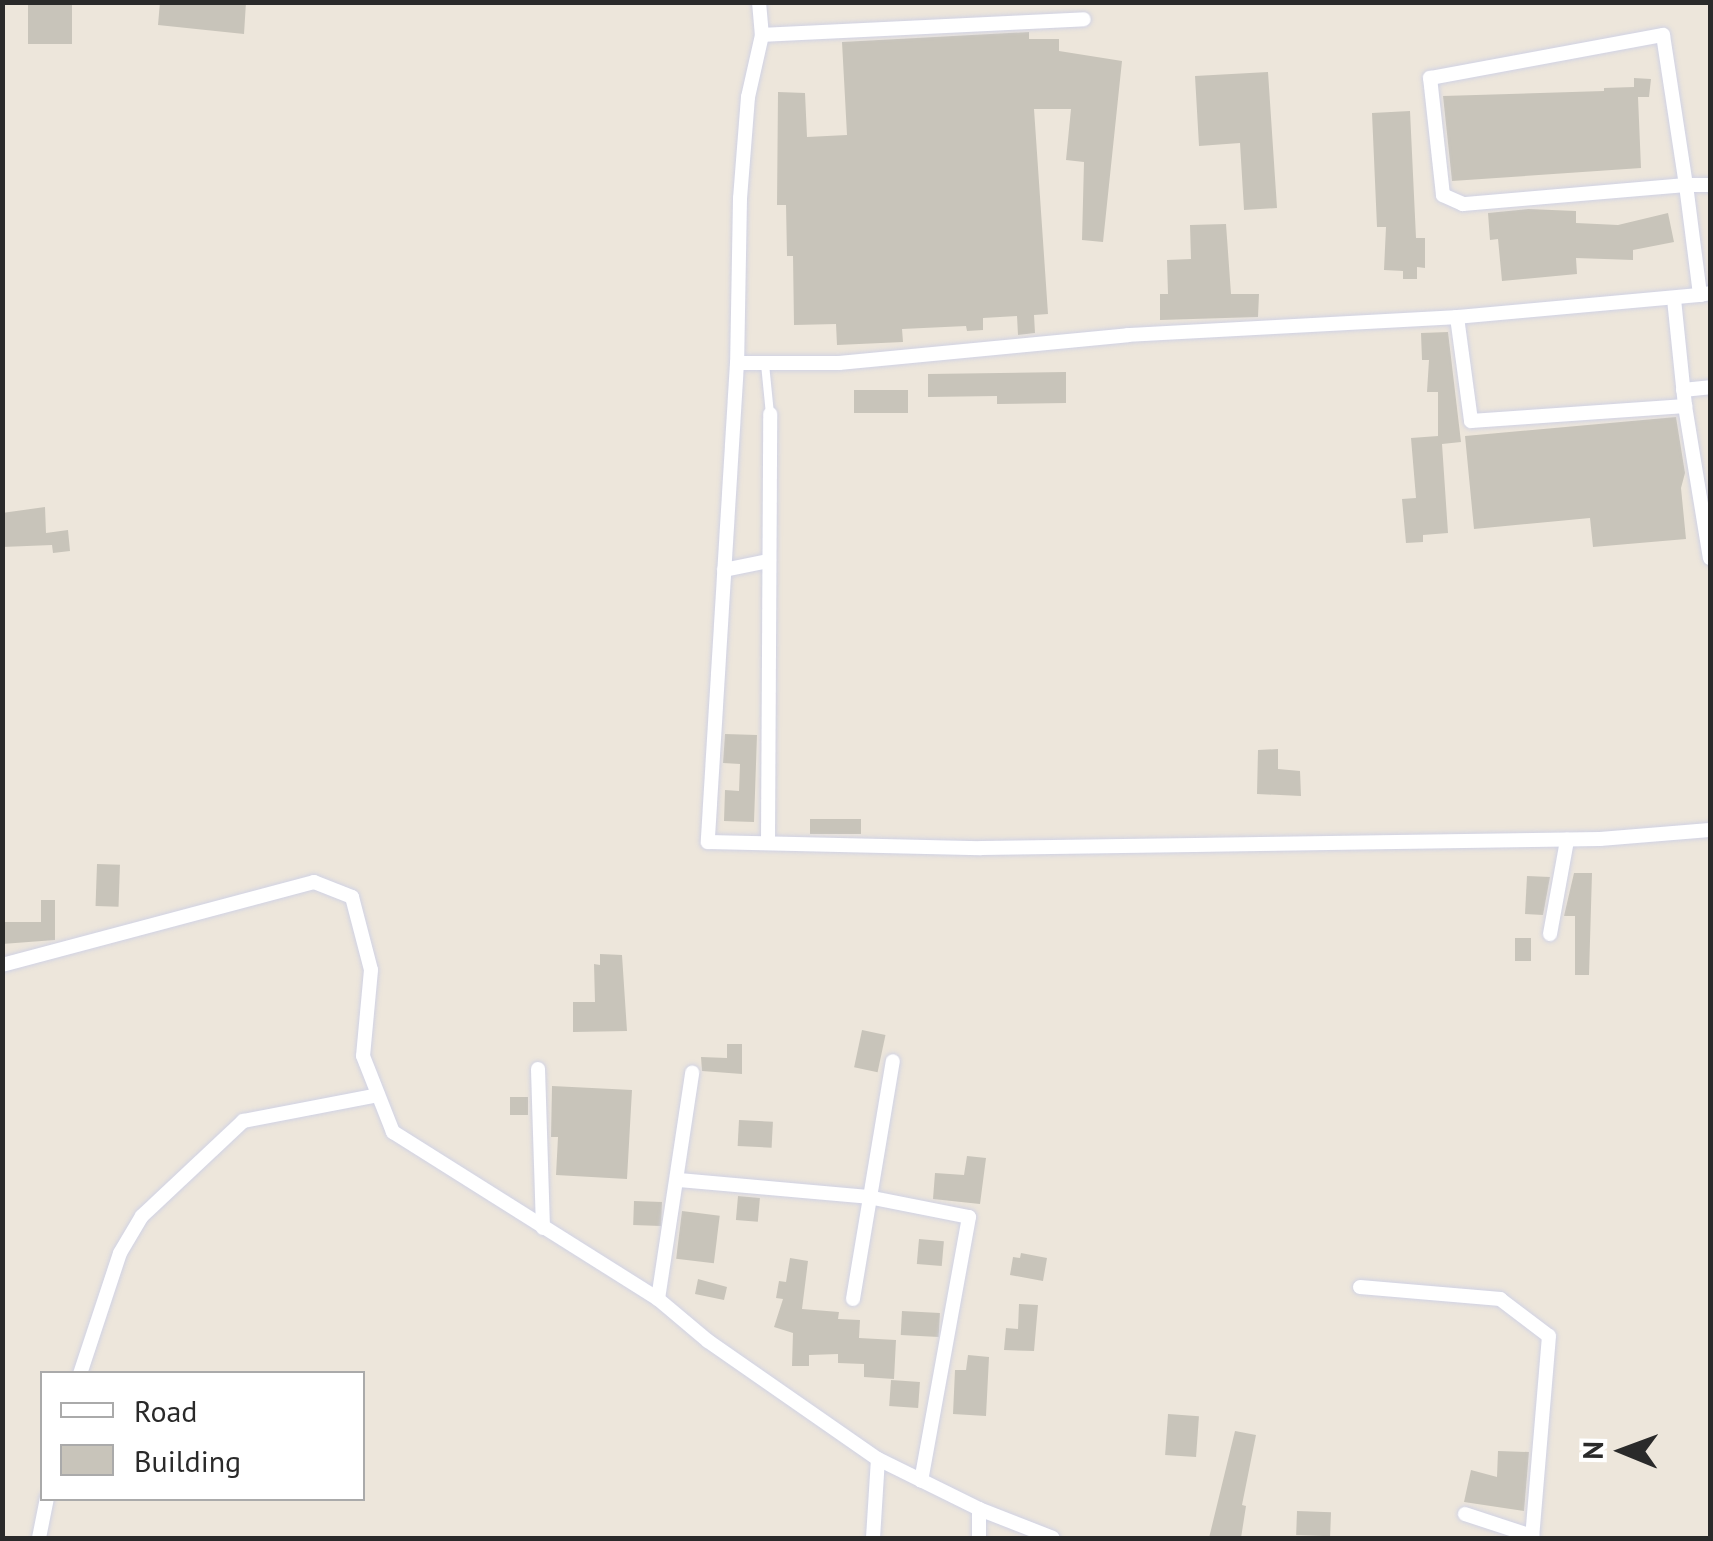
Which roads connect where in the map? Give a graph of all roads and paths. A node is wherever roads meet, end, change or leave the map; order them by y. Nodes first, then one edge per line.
1 (758, 2) edge
2 (1084, 19) dead end
3 (762, 35) junction
4 (1686, 185) junction
5 (1710, 185) edge
6 (1705, 294) edge
7 (1674, 299) junction
8 (1457, 317) junction
9 (737, 363) junction
10 (765, 364) junction
11 (1710, 386) edge
12 (1684, 398) junction
13 (770, 414) joint
14 (1710, 558) edge
15 (768, 562) junction
16 (724, 570) junction
17 (1710, 830) edge
18 (1568, 840) junction
19 (768, 843) junction
20 (1550, 934) dead end
21 (2, 965) edge
22 (893, 1061) dead end
23 (538, 1070) dead end
24 (692, 1073) dead end
25 (378, 1095) junction
26 (679, 1180) junction
27 (868, 1197) junction
28 (544, 1228) junction
29 (1360, 1287) dead end
30 (853, 1299) dead end
31 (658, 1300) junction
32 (81, 1371) edge
33 (878, 1458) junction
34 (920, 1481) junction
35 (46, 1501) edge
36 (980, 1509) junction
37 (1464, 1514) dead end
38 (1532, 1537) edge
39 (39, 1538) edge
40 (873, 1538) edge
41 (980, 1538) edge
42 (1053, 1538) edge

1 - 3 street
2 - 3 street
3 - 9 street
4 - 4 street
4 - 5 street
4 - 6 street
6 - 7 street
7 - 8 street
7 - 12 street
8 - 10 street
8 - 12 street
9 - 10 street
9 - 16 street
10 - 13 lane
11 - 12 street
12 - 14 street
13 - 15 street
15 - 16 street
15 - 19 street
16 - 19 street
17 - 18 street
18 - 19 street
18 - 20 street
21 - 25 street
22 - 27 street
23 - 28 street
24 - 26 street
25 - 28 street
25 - 32 street
26 - 27 street
26 - 31 street
27 - 30 street
27 - 34 street
28 - 31 street
29 - 38 street
31 - 33 street
33 - 34 street
33 - 40 street
34 - 36 street
35 - 39 street
36 - 41 street
36 - 42 street
37 - 38 street

